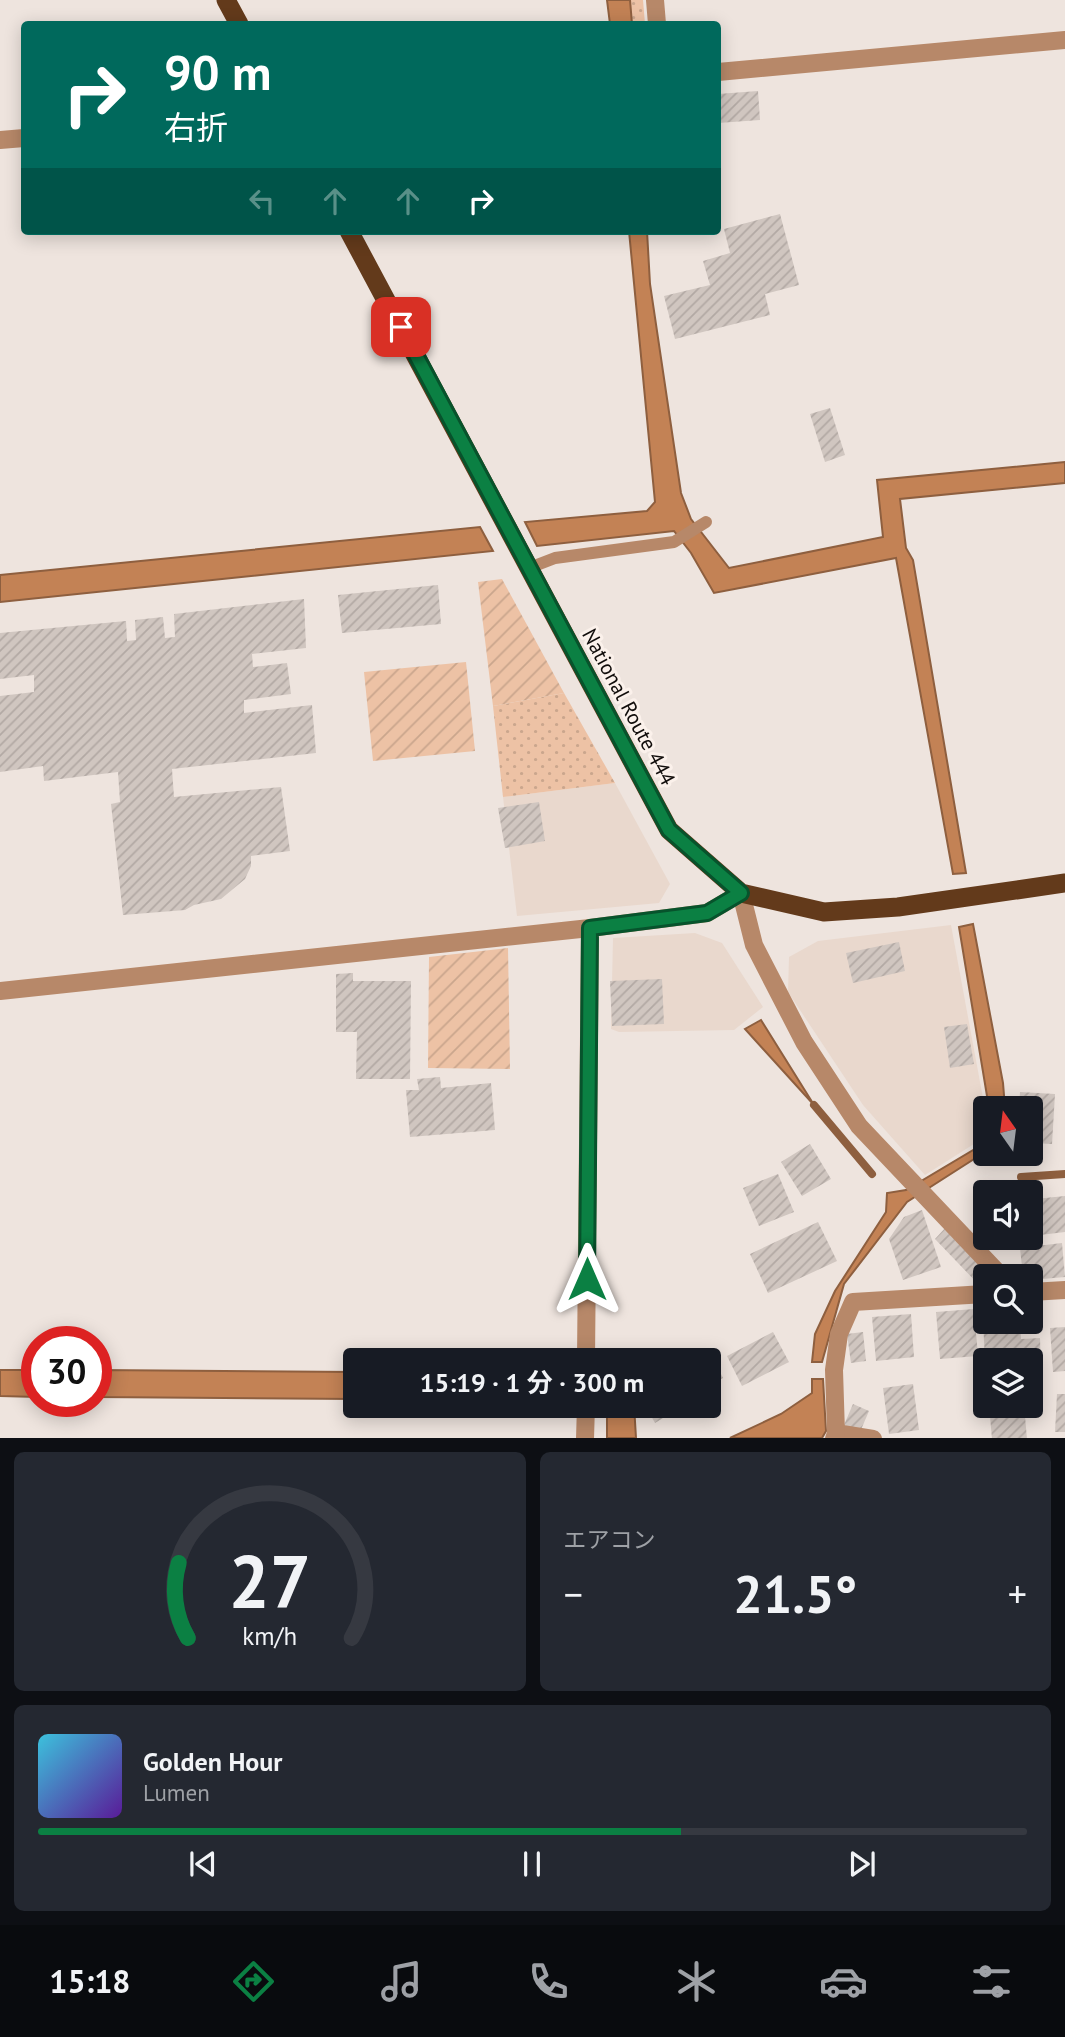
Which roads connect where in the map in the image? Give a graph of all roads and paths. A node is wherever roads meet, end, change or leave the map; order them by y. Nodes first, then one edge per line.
1 (226, 0) edge
2 (655, 0) edge
3 (237, 21) edge
4 (657, 21) edge
5 (1065, 40) edge
6 (721, 72) edge
7 (21, 138) edge
8 (0, 140) edge
9 (351, 235) edge
10 (706, 522) dead end
11 (529, 568) junction
12 (1065, 883) edge
13 (741, 893) junction
14 (590, 928) junction
15 (0, 991) edge
16 (991, 1264) edge
17 (1065, 1290) edge
18 (1043, 1291) edge
19 (973, 1295) edge
20 (586, 1348) edge
21 (586, 1418) edge
22 (835, 1436) edge
23 (585, 1438) edge
24 (873, 1438) edge

1 - 3 highway
2 - 4 street
5 - 6 street
7 - 8 street
9 - 11 highway, National Route 444
10 - 11 lane
11 - 13 highway, National Route 444
12 - 13 highway, National Route 444
13 - 14 street
13 - 16 street
14 - 15 street
14 - 20 street
17 - 18 street
19 - 22 street
21 - 23 street
22 - 24 street

